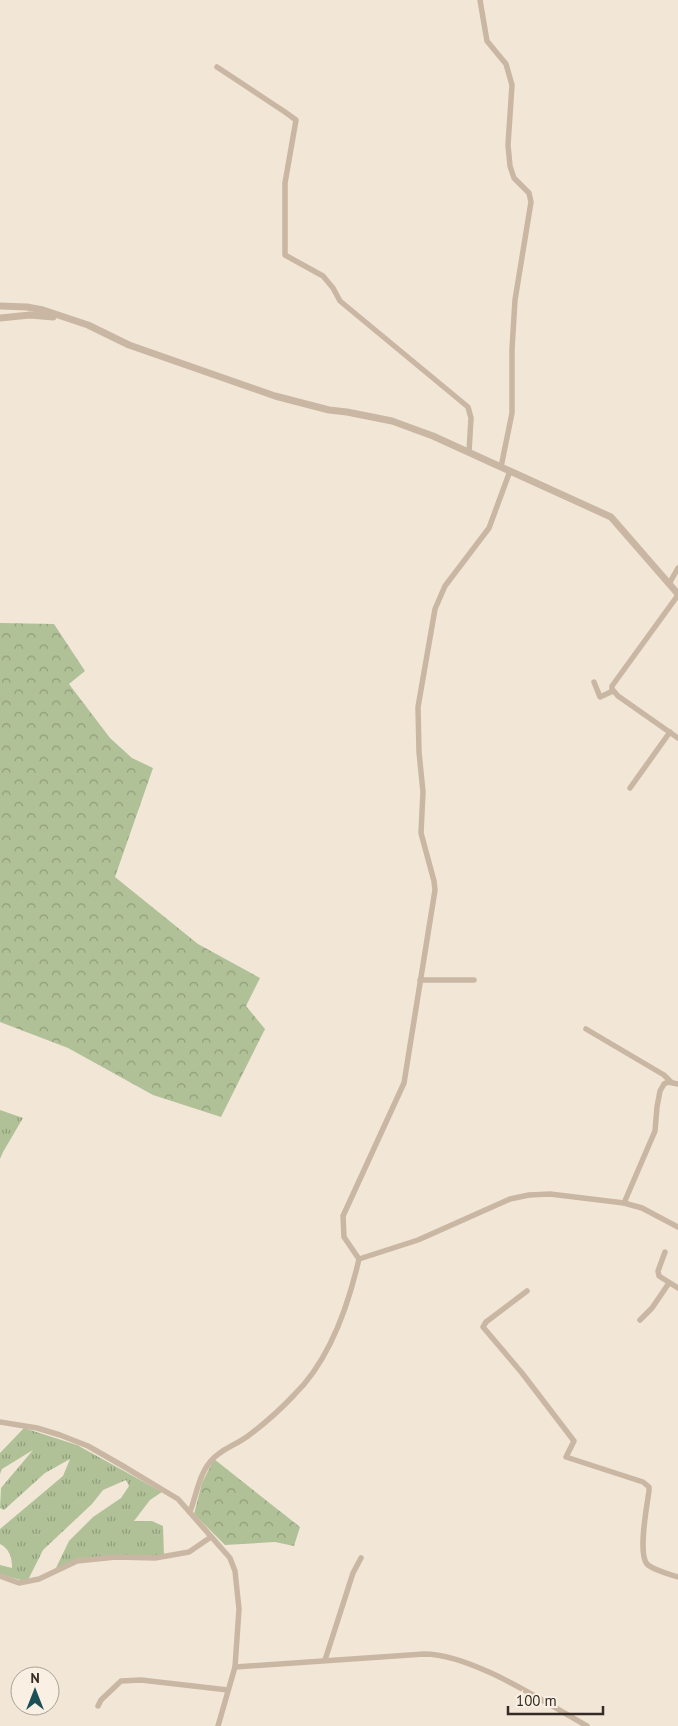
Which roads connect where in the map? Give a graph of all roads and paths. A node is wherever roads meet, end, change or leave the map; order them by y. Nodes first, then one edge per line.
1 (480, 0) edge
2 (217, 67) dead end
3 (0, 306) edge
4 (0, 318) edge
5 (66, 319) junction
6 (469, 452) junction
7 (501, 467) junction
8 (510, 471) junction
9 (678, 568) edge
10 (669, 584) junction
11 (678, 594) edge
12 (594, 682) dead end
13 (613, 691) junction
14 (670, 732) junction
15 (678, 738) edge
16 (630, 788) dead end
17 (420, 980) junction
18 (474, 980) dead end
19 (586, 1030) dead end
20 (671, 1082) junction
21 (678, 1084) edge
22 (624, 1203) junction
23 (678, 1227) edge
24 (665, 1252) dead end
25 (359, 1259) junction
26 (669, 1283) junction
27 (678, 1288) edge
28 (527, 1291) dead end
29 (640, 1320) dead end
30 (0, 1422) edge
31 (190, 1512) junction
32 (211, 1537) junction
33 (361, 1558) dead end
34 (0, 1576) edge
35 (678, 1577) edge
36 (326, 1660) junction
37 (235, 1667) junction
38 (228, 1690) junction
39 (98, 1706) dead end
40 (218, 1726) edge
41 (587, 1726) edge

1 - 7 street
2 - 6 street
3 - 5 street
4 - 5 street
5 - 6 street
6 - 7 street
7 - 8 street
8 - 10 street
8 - 17 street
9 - 10 street
10 - 11 street
11 - 13 street
12 - 13 street
13 - 14 street
14 - 15 street
14 - 16 street
17 - 18 street
17 - 25 street
19 - 20 street
20 - 21 street
20 - 22 street
22 - 23 street
22 - 25 street
24 - 26 street
25 - 31 street
26 - 27 street
26 - 29 street
28 - 35 street
30 - 31 street
31 - 32 street
32 - 34 street
32 - 37 street
33 - 36 street
36 - 37 street
36 - 41 street
37 - 38 street
38 - 39 street
38 - 40 street

